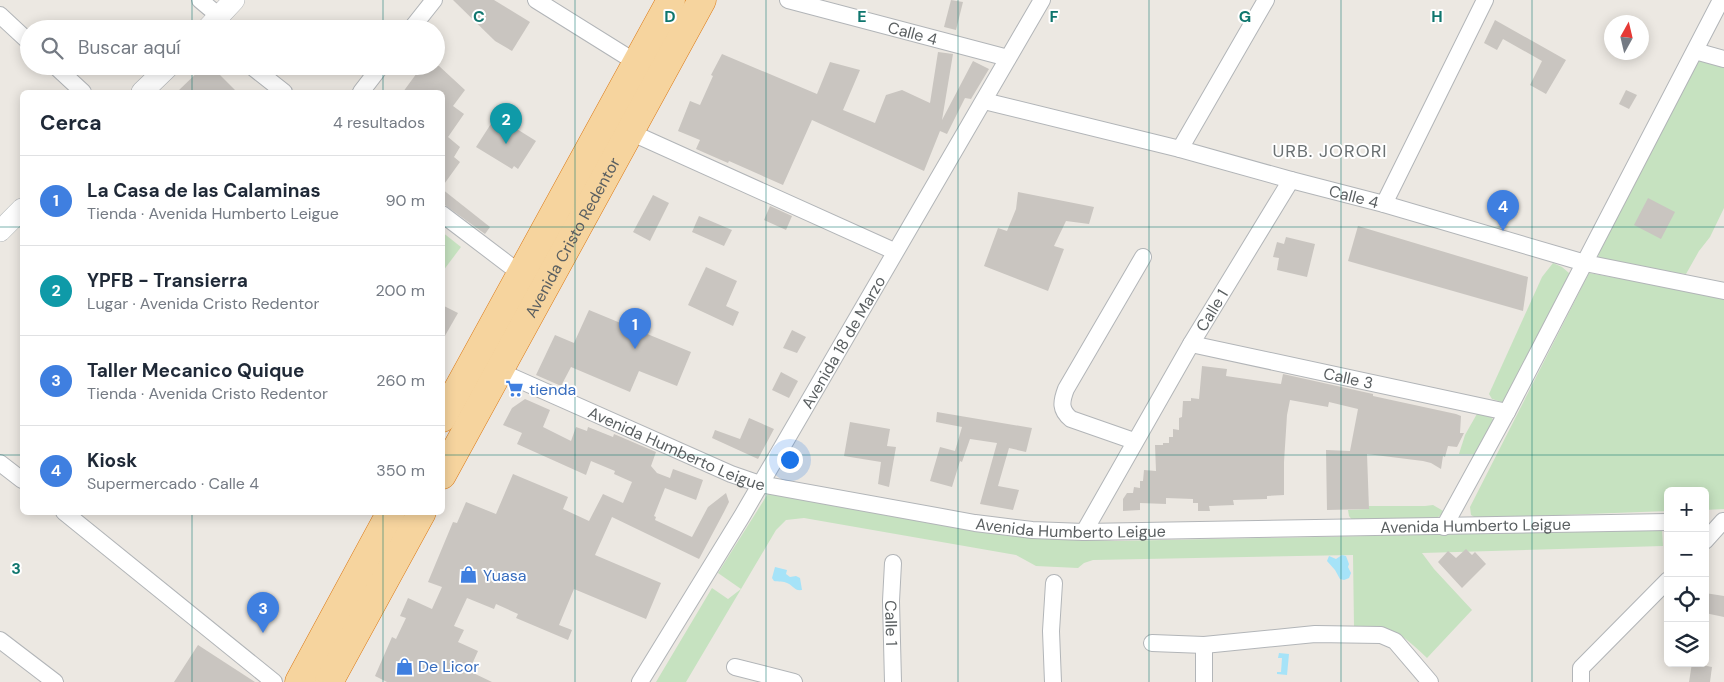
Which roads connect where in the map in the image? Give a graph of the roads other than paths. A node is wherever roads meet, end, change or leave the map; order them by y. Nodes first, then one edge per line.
1 (200, 0) edge
2 (234, 0) edge
3 (434, 0) edge
4 (536, 0) edge
5 (671, 0) edge
6 (702, 0) edge
7 (788, 0) edge
8 (1042, 0) edge
9 (1266, 0) edge
10 (1485, 0) edge
11 (1721, 0) edge
12 (0, 15) edge
13 (212, 20) edge
14 (215, 20) edge
15 (418, 20) edge
16 (20, 34) edge
17 (1695, 51) junction
18 (1008, 58) junction
19 (1724, 59) edge
20 (636, 63) junction
21 (64, 75) edge
22 (160, 75) edge
23 (262, 75) edge
24 (374, 75) edge
25 (81, 90) edge
26 (144, 90) edge
27 (281, 90) edge
28 (362, 90) edge
29 (984, 101) junction
30 (630, 132) junction
31 (1180, 149) junction
32 (1291, 180) junction
33 (1384, 204) junction
34 (20, 211) edge
35 (445, 216) edge
36 (0, 231) edge
37 (894, 251) junction
38 (1143, 257) dead end
39 (1585, 263) junction
40 (521, 274) junction
41 (1724, 291) edge
42 (1191, 344) junction
43 (500, 371) junction
44 (1507, 412) junction
45 (445, 413) edge
46 (1134, 441) junction
47 (0, 463) edge
48 (445, 470) edge
49 (20, 478) edge
50 (760, 484) junction
51 (68, 515) edge
52 (389, 515) edge
53 (420, 515) edge
54 (1724, 521) edge
55 (1664, 522) edge
56 (1709, 522) edge
57 (1444, 527) junction
58 (1084, 532) junction
59 (1709, 537) edge
60 (893, 563) dead end
61 (1054, 583) dead end
62 (1664, 584) edge
63 (0, 640) edge
64 (1152, 644) dead end
65 (1204, 645) junction
66 (735, 667) dead end
67 (55, 682) edge
68 (274, 682) edge
69 (299, 682) edge
70 (329, 682) edge
71 (640, 682) edge
72 (794, 682) edge
73 (893, 682) edge
74 (1053, 682) edge
75 (1204, 682) edge
76 (1430, 682) edge
77 (1581, 682) edge

1 - 13 street
2 - 14 street
3 - 15 street
4 - 20 street
5 - 20 highway, Avenida Cristo Redentor
6 - 30 highway, Avenida Cristo Redentor
7 - 18 street, Calle 4
8 - 18 street, Avenida 18 de Marzo
9 - 31 street
10 - 33 street
11 - 17 street
12 - 16 street
17 - 19 street
17 - 39 street
18 - 29 street, Avenida 18 de Marzo
20 - 40 highway, Avenida Cristo Redentor
21 - 25 street
22 - 26 street
23 - 27 street
24 - 28 street
29 - 31 street, Calle 4
29 - 37 street, Avenida 18 de Marzo
30 - 37 street
30 - 43 highway, Avenida Cristo Redentor
31 - 32 street, Calle 4
32 - 33 street, Calle 4
32 - 42 street, Calle 1
33 - 39 street, Calle 4
34 - 36 street
35 - 40 street
37 - 50 street, Avenida 18 de Marzo
38 - 46 street
39 - 41 street, Calle 4
39 - 44 street
40 - 45 highway, Avenida Cristo Redentor
42 - 44 street, Calle 3
42 - 46 street, Calle 1
43 - 48 highway, Avenida Cristo Redentor
43 - 50 street, Avenida Humberto Leigue
44 - 57 street
46 - 58 street, Calle 1
47 - 49 street
50 - 58 street, Avenida Humberto Leigue
50 - 71 street, Avenida 18 de Marzo
51 - 68 street
52 - 69 highway
53 - 70 highway
54 - 56 street
54 - 59 street
55 - 57 street, Avenida Humberto Leigue
57 - 58 street, Avenida Humberto Leigue
60 - 73 street, Calle 1
61 - 74 street
62 - 77 street
63 - 67 street
64 - 65 street
65 - 75 street
65 - 76 street
66 - 72 street

